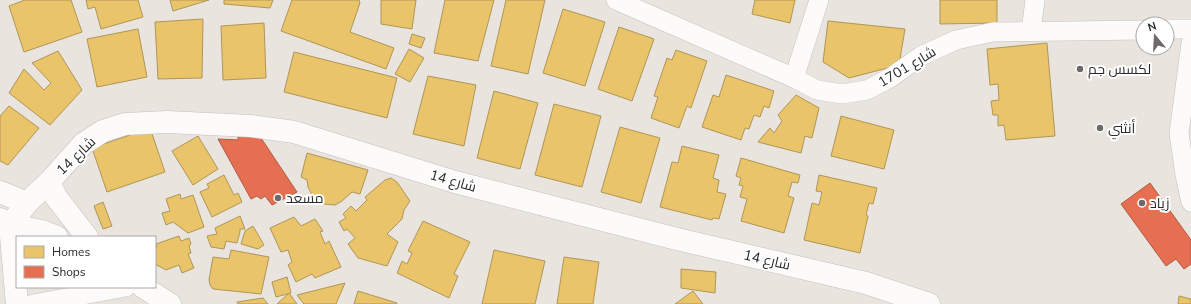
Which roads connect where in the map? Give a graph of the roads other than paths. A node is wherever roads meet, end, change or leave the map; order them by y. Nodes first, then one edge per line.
1 (616, 0) edge
2 (819, 0) edge
3 (1035, 0) edge
4 (1175, 29) edge
5 (1191, 29) edge
6 (1135, 30) edge
7 (1031, 31) junction
8 (1191, 43) edge
9 (794, 78) junction
10 (1188, 180) edge
11 (49, 182) junction
12 (0, 192) edge
13 (1191, 202) edge
14 (27, 203) junction
15 (5, 222) edge
16 (54, 236) edge
17 (86, 236) edge
18 (120, 288) edge
19 (145, 288) edge
20 (17, 304) edge
21 (32, 304) edge
22 (170, 304) edge
23 (929, 304) edge

1 - 9 street, شارع 1701
2 - 9 street
3 - 7 street
4 - 5 street
6 - 7 street, شارع 1701
7 - 9 street, شارع 1701
8 - 10 street
10 - 13 street
11 - 14 street, شارع 14
11 - 17 street
11 - 23 street, شارع 14
12 - 14 street
14 - 15 street, شارع 14
15 - 16 street
15 - 20 street
18 - 21 street
19 - 22 street

